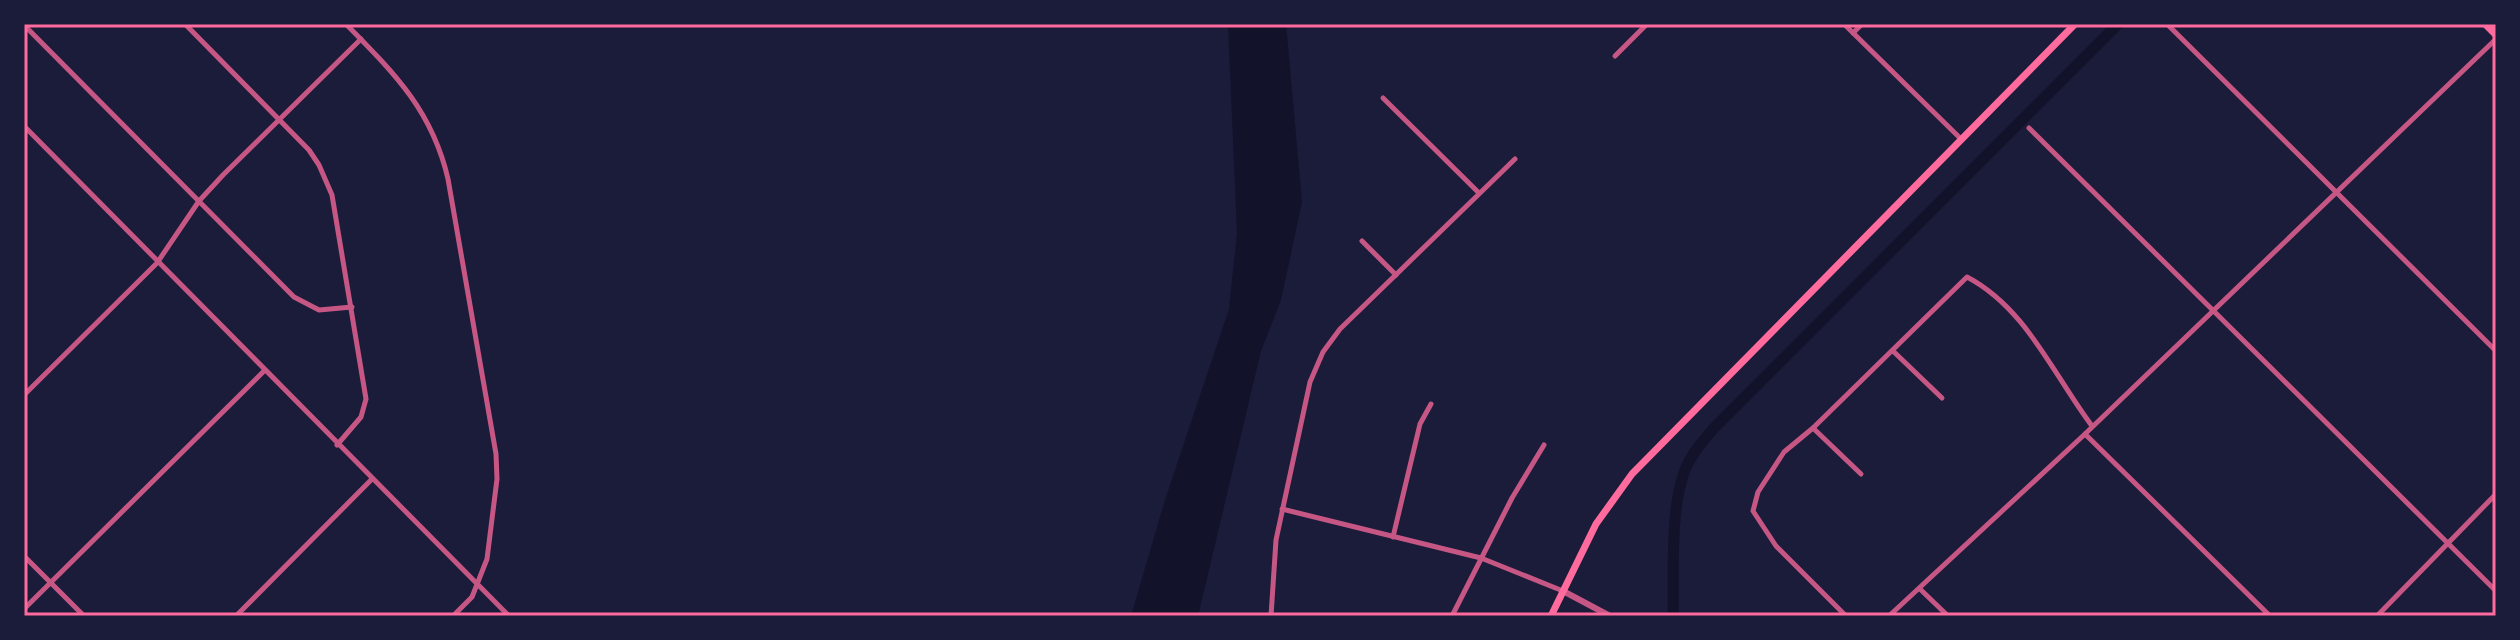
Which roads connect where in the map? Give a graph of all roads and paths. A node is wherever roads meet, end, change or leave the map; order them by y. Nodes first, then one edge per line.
1 (185, 24) edge
2 (346, 24) edge
3 (1647, 24) edge
4 (1844, 24) edge
5 (1862, 24) edge
6 (2075, 24) edge
7 (2167, 24) edge
8 (2485, 24) edge
9 (24, 25) edge
10 (1853, 33) junction
11 (2496, 37) edge
12 (361, 39) junction
13 (1615, 56) dead end
14 (1383, 98) dead end
15 (280, 119) junction
16 (24, 126) edge
17 (2029, 128) dead end
18 (1962, 140) junction
19 (1515, 159) dead end
20 (1479, 193) junction
21 (2337, 193) junction
22 (199, 201) junction
23 (1362, 241) dead end
24 (157, 263) junction
25 (1396, 275) junction
26 (352, 307) junction
27 (2215, 310) junction
28 (1893, 351) junction
29 (2496, 351) edge
30 (264, 371) junction
31 (24, 395) edge
32 (1942, 398) dead end
33 (1431, 404) dead end
34 (2092, 426) junction
35 (1813, 428) junction
36 (2085, 434) junction
37 (337, 445) junction
38 (1544, 445) dead end
39 (1861, 474) dead end
40 (371, 480) junction
41 (2496, 494) edge
42 (1282, 509) junction
43 (1393, 537) junction
44 (2448, 543) junction
45 (24, 556) edge
46 (1481, 558) junction
47 (51, 583) junction
48 (477, 585) junction
49 (1920, 589) junction
50 (1563, 591) junction
51 (2496, 591) edge
52 (24, 609) edge
53 (84, 616) edge
54 (236, 616) edge
55 (453, 616) edge
56 (509, 616) edge
57 (1271, 616) edge
58 (1452, 616) edge
59 (1551, 616) edge
60 (1610, 616) edge
61 (1846, 616) edge
62 (1889, 616) edge
63 (1948, 616) edge
64 (2270, 616) edge
65 (2377, 616) edge

1 - 15 street
2 - 12 street
3 - 13 street
4 - 10 street
5 - 10 street
6 - 18 main road
7 - 21 street
8 - 11 main road
9 - 22 street
10 - 18 street
11 - 21 street
12 - 15 street
12 - 48 street
14 - 20 street
15 - 22 street
15 - 26 street
16 - 24 street
17 - 27 street
18 - 50 main road
19 - 20 street
20 - 25 street
21 - 27 street
21 - 29 street
22 - 24 street
22 - 26 street
23 - 25 street
24 - 30 street
24 - 31 street
25 - 42 street
26 - 37 street
27 - 34 street
27 - 44 street
28 - 32 street
28 - 34 street
28 - 35 street
30 - 37 street
30 - 47 street
33 - 43 street
34 - 36 street
35 - 39 street
35 - 61 street
36 - 49 street
36 - 64 street
37 - 40 street
38 - 46 street
40 - 48 street
40 - 54 street
41 - 44 street
42 - 43 street
42 - 57 street
43 - 46 street
44 - 51 street
44 - 65 street
45 - 47 street
46 - 50 street
46 - 58 street
47 - 52 street
47 - 53 street
48 - 55 street
48 - 56 street
49 - 62 street
49 - 63 street
50 - 59 main road
50 - 60 street

